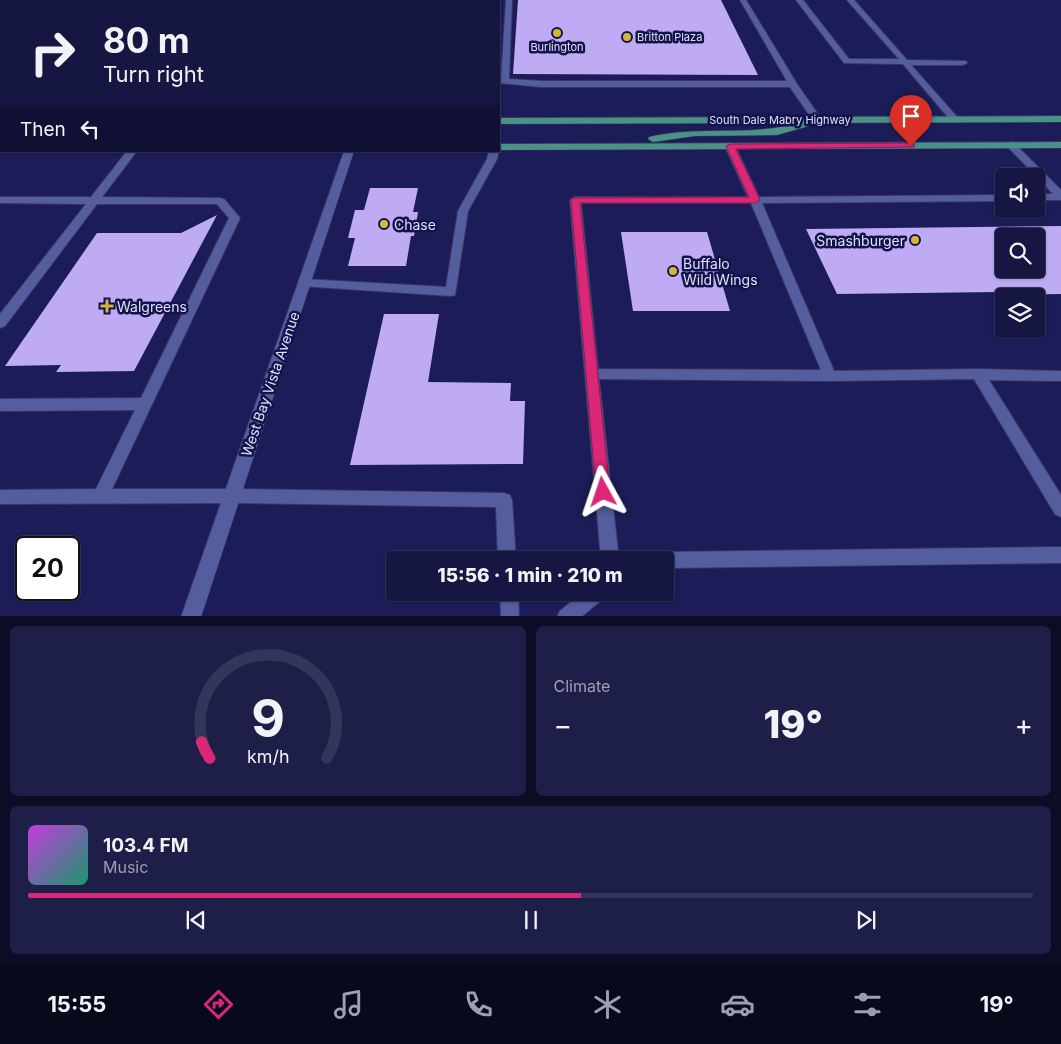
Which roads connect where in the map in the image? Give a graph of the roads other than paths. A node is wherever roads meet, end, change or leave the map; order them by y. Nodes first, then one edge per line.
1 (509, 0) edge
2 (743, 0) edge
3 (799, 0) edge
4 (850, 0) edge
5 (905, 62) junction
6 (963, 63) dead end
7 (502, 81) edge
8 (793, 84) junction
9 (1061, 119) edge
10 (813, 120) junction
11 (955, 120) junction
12 (500, 121) edge
13 (1011, 145) junction
14 (1061, 145) edge
15 (603, 146) junction
16 (730, 146) junction
17 (500, 147) edge
18 (131, 152) edge
19 (349, 152) edge
20 (494, 152) edge
21 (1061, 196) edge
22 (1045, 197) edge
23 (995, 198) edge
24 (0, 200) edge
25 (94, 200) junction
26 (755, 200) junction
27 (304, 283) junction
28 (0, 323) edge
29 (592, 374) junction
30 (978, 374) junction
31 (830, 376) junction
32 (1061, 376) edge
33 (145, 404) junction
34 (0, 405) edge
35 (101, 496) junction
36 (232, 496) junction
37 (0, 497) edge
38 (1061, 509) edge
39 (507, 551) edge
40 (609, 551) edge
41 (1061, 554) edge
42 (674, 560) edge
43 (509, 601) edge
44 (586, 601) edge
45 (192, 616) edge
46 (510, 616) edge
47 (566, 616) edge

1 - 7 lane
2 - 8 lane
3 - 5 lane
4 - 5 lane
5 - 6 lane
5 - 11 lane
7 - 8 lane
8 - 10 lane
9 - 11 main road, South Dale Mabry Highway
10 - 11 main road, South Dale Mabry Highway
10 - 12 main road, South Dale Mabry Highway
10 - 15 main road
13 - 14 main road, South Dale Mabry Highway
13 - 16 main road, South Dale Mabry Highway
13 - 21 lane
15 - 16 main road, South Dale Mabry Highway
15 - 17 main road, South Dale Mabry Highway
16 - 26 lane
18 - 25 lane
19 - 27 street, West Bay Vista Avenue
20 - 27 lane
21 - 22 lane
23 - 26 lane
24 - 25 lane
25 - 28 lane
25 - 33 lane
26 - 29 lane
26 - 31 lane
27 - 36 street, West Bay Vista Avenue
29 - 31 lane
29 - 40 lane
30 - 31 lane
30 - 32 lane
30 - 38 lane
33 - 34 lane
33 - 35 lane
35 - 36 lane
35 - 37 lane
36 - 39 lane
36 - 45 street, West Bay Vista Avenue
41 - 42 lane
43 - 46 lane
44 - 47 lane

